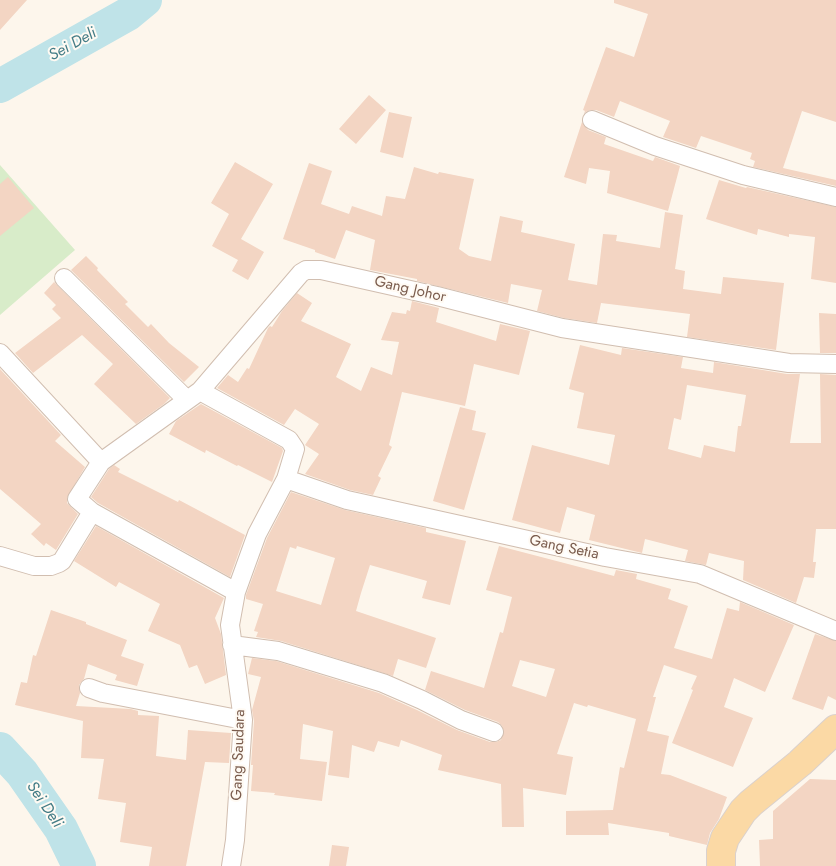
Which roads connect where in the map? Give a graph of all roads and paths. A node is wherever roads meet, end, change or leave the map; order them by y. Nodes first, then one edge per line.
1 (592, 120) dead end
2 (836, 197) edge
3 (64, 278) dead end
4 (0, 353) edge
5 (836, 364) edge
6 (193, 396) junction
7 (101, 462) junction
8 (286, 479) junction
9 (92, 512) junction
10 (0, 556) edge
11 (236, 592) junction
12 (836, 631) edge
13 (232, 645) junction
14 (89, 688) dead end
15 (243, 720) junction
16 (836, 729) edge
17 (494, 732) dead end
18 (231, 866) edge
19 (721, 866) edge

1 - 2 street
3 - 6 street
4 - 7 street
5 - 6 street, Gang Johor
6 - 7 street, Gang Johor
6 - 8 street, Gang Saudara
7 - 9 street, Gang Johor
8 - 11 street, Gang Saudara
8 - 12 street, Gang Setia
9 - 10 street
9 - 11 street
11 - 13 street, Gang Saudara
13 - 15 street, Gang Saudara
13 - 17 street
14 - 15 street
15 - 18 street, Gang Saudara
16 - 19 main road

